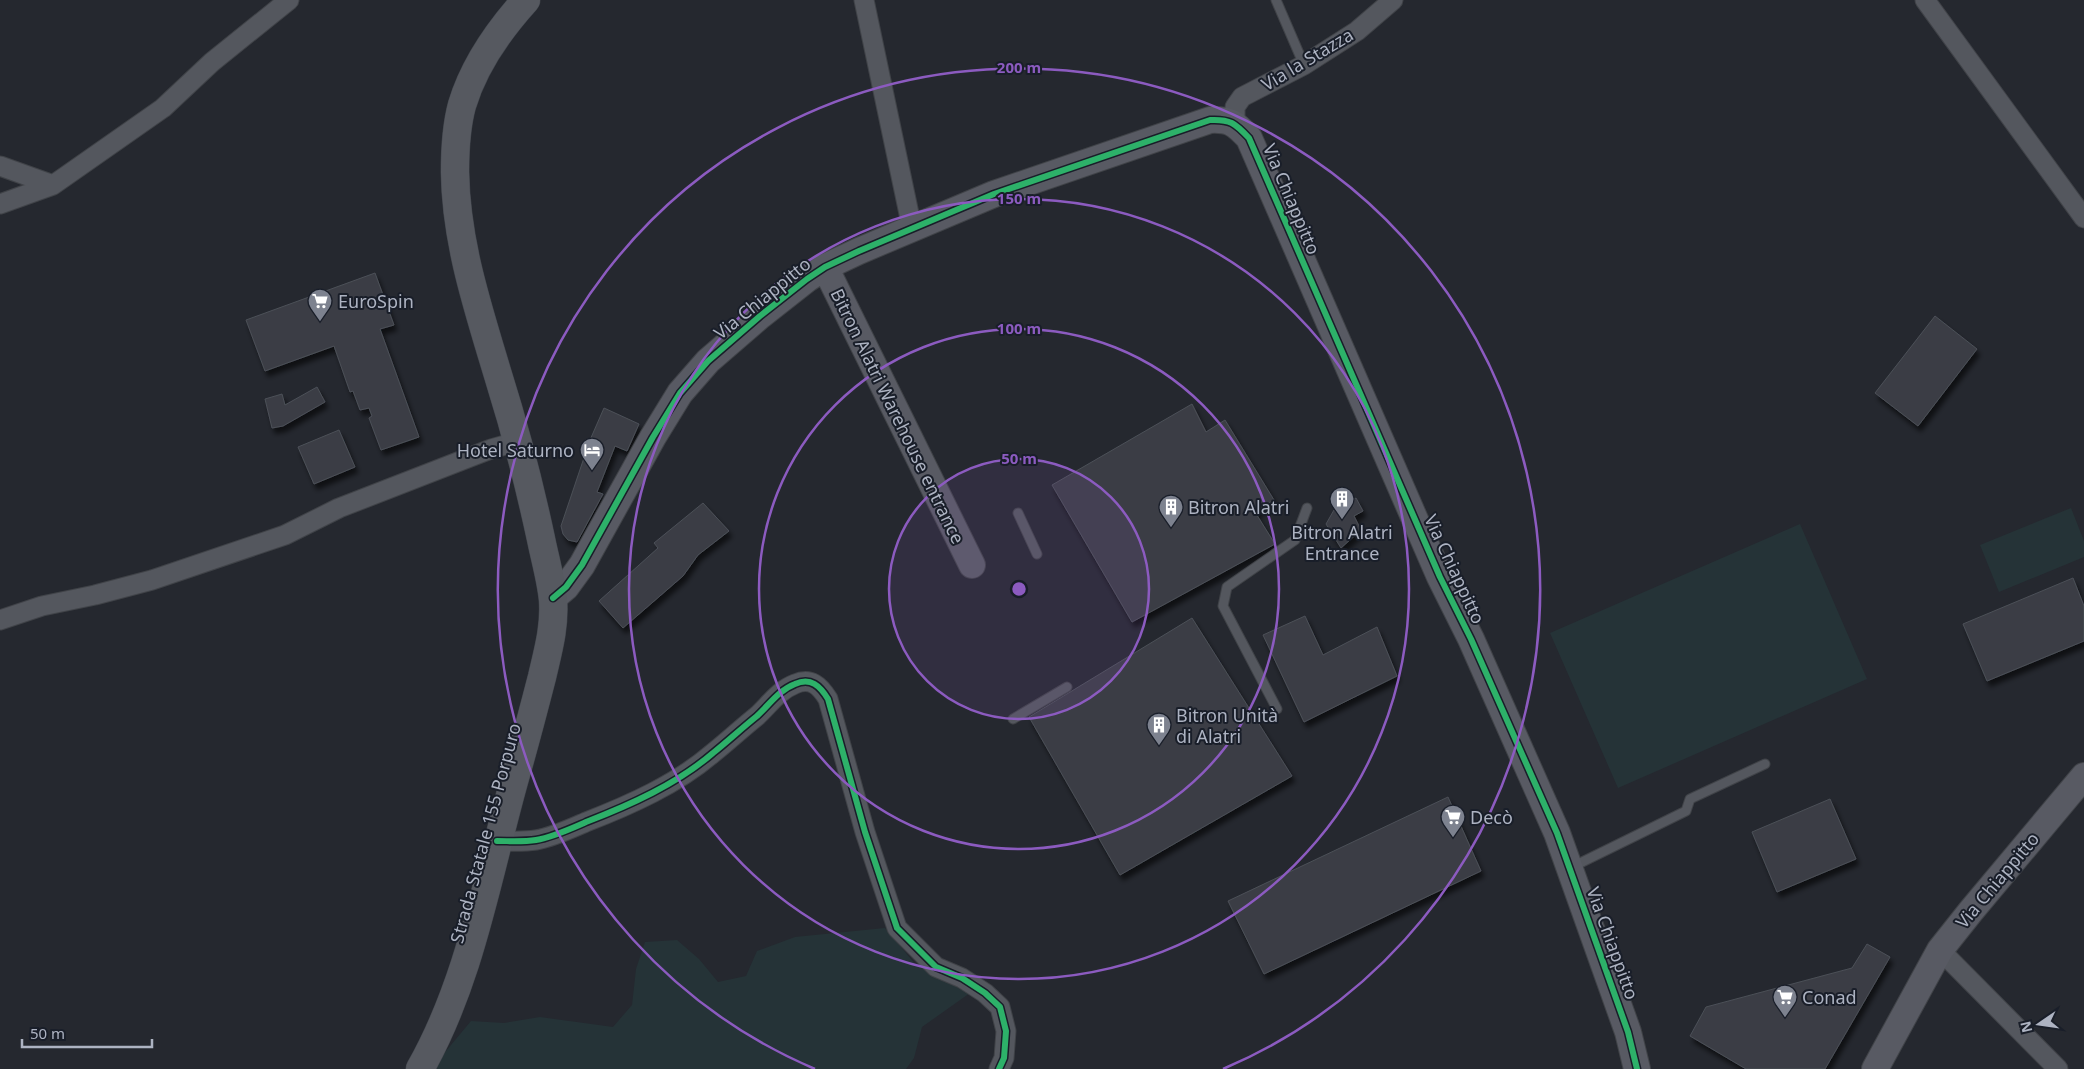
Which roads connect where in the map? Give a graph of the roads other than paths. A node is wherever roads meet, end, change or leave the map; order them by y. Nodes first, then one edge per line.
1 (289, 0) edge
2 (526, 0) edge
3 (864, 0) edge
4 (1276, 0) edge
5 (1393, 0) edge
6 (1925, 0) edge
7 (1304, 65) junction
8 (1235, 124) junction
9 (0, 166) edge
10 (53, 185) junction
11 (0, 204) edge
12 (2084, 218) edge
13 (912, 228) junction
14 (825, 267) junction
15 (519, 441) junction
16 (1307, 508) dead end
17 (1018, 513) dead end
18 (1037, 554) dead end
19 (972, 565) dead end
20 (553, 598) junction
21 (0, 620) edge
22 (1067, 687) dead end
23 (1277, 709) dead end
24 (1013, 719) dead end
25 (1765, 764) dead end
26 (2084, 776) edge
27 (497, 841) junction
28 (1570, 869) junction
29 (1940, 950) junction
30 (420, 1069) edge
31 (999, 1069) edge
32 (1637, 1069) edge
33 (1874, 1069) edge
34 (2058, 1069) edge

1 - 10 street
2 - 15 main road, Strada Statale 155 Porpuro
3 - 13 street
4 - 7 lane
5 - 7 street, Via la Stazza
6 - 12 street
7 - 8 street, Via la Stazza
8 - 13 street, Via Chiappitto
8 - 28 street, Via Chiappitto
9 - 10 street
10 - 11 street
13 - 14 street, Via Chiappitto
14 - 19 street, Bitron Alatri Warehouse entrance
14 - 20 street, Via Chiappitto
15 - 20 main road, Strada Statale 155 Porpuro
15 - 21 street
16 - 23 lane
17 - 18 lane
20 - 27 main road, Strada Statale 155 Porpuro
22 - 24 lane
25 - 28 lane
26 - 29 street, Via Chiappitto
27 - 30 main road, Strada Statale 155 Porpuro
27 - 31 street
28 - 32 street, Via Chiappitto
29 - 33 street, Via Chiappitto
29 - 34 street

